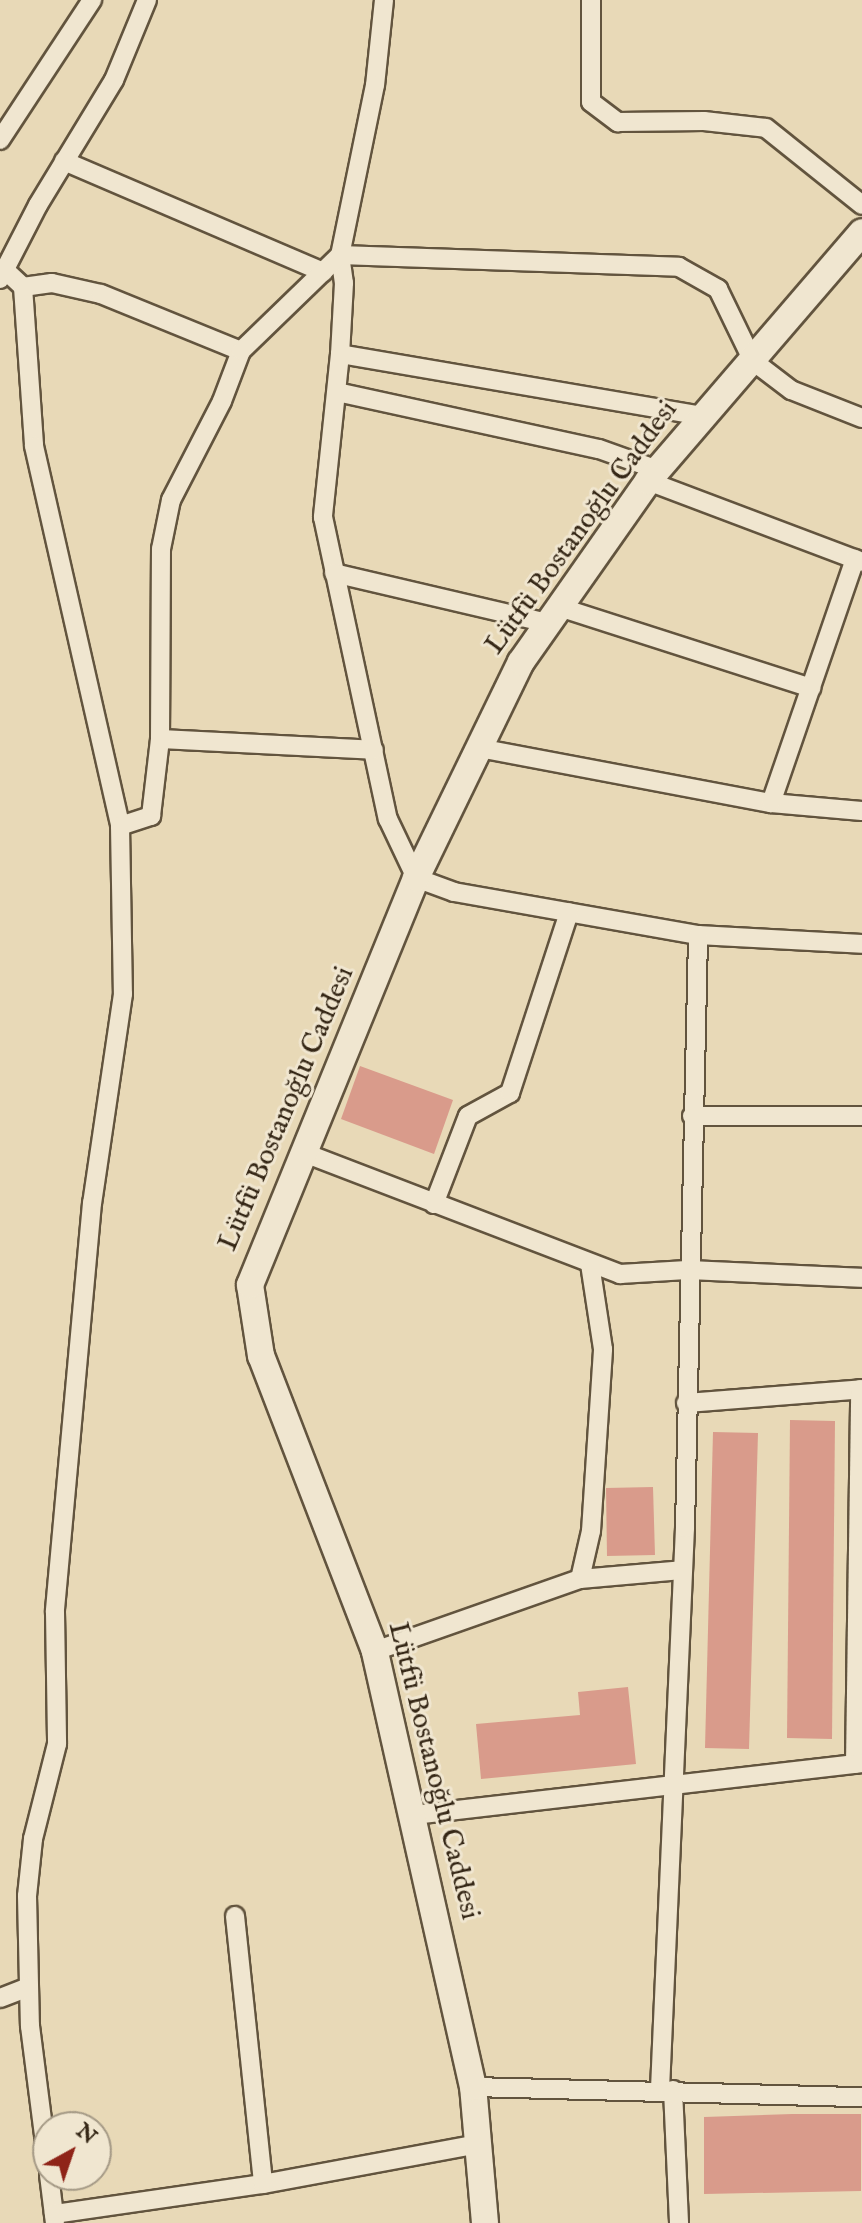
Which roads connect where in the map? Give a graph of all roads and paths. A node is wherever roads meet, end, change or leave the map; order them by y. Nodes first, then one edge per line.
1 (92, 0) edge
2 (147, 0) edge
3 (384, 0) edge
4 (591, 0) edge
5 (0, 140) edge
6 (64, 161) junction
7 (862, 205) edge
8 (862, 232) edge
9 (340, 255) junction
10 (323, 272) junction
11 (3, 275) edge
12 (23, 287) junction
13 (241, 351) junction
14 (340, 354) junction
15 (753, 361) junction
16 (337, 392) junction
17 (702, 416) junction
18 (862, 418) edge
19 (653, 476) junction
20 (859, 561) edge
21 (334, 573) junction
22 (553, 615) junction
23 (811, 688) junction
24 (160, 739) junction
25 (479, 748) junction
26 (374, 750) junction
27 (771, 803) junction
28 (862, 811) edge
29 (120, 826) junction
30 (416, 878) junction
31 (569, 912) junction
32 (698, 935) junction
33 (862, 944) edge
34 (692, 1116) junction
35 (862, 1116) edge
36 (302, 1152) junction
37 (434, 1204) junction
38 (590, 1264) junction
39 (687, 1270) junction
40 (862, 1278) edge
41 (861, 1389) edge
42 (686, 1403) junction
43 (682, 1570) junction
44 (580, 1579) junction
45 (375, 1651) junction
46 (858, 1764) edge
47 (673, 1782) junction
48 (414, 1815) junction
49 (235, 1916) dead end
50 (28, 1987) junction
51 (0, 1998) edge
52 (473, 2087) junction
53 (667, 2090) junction
54 (862, 2097) edge
55 (42, 2111) edge
56 (478, 2144) junction
57 (263, 2184) junction
58 (51, 2191) edge
59 (55, 2218) edge
60 (485, 2223) edge
61 (679, 2223) edge

1 - 5 street
2 - 6 street
3 - 9 street
4 - 7 street
6 - 10 street
6 - 11 street
8 - 15 street, Lütfü Bostanoğlu Caddesi
9 - 10 street
9 - 14 street
9 - 15 street
10 - 13 street
11 - 12 street
12 - 13 street
12 - 29 street
13 - 24 street
14 - 16 street
14 - 17 street
15 - 17 street, Lütfü Bostanoğlu Caddesi
15 - 18 street
16 - 19 street
16 - 21 street
17 - 19 street, Lütfü Bostanoğlu Caddesi
19 - 20 street
19 - 22 street, Lütfü Bostanoğlu Caddesi
20 - 23 street
21 - 22 street
21 - 26 street
22 - 23 street
22 - 25 street, Lütfü Bostanoğlu Caddesi
23 - 27 street
24 - 26 street
24 - 29 street
25 - 27 street
25 - 30 street, Lütfü Bostanoğlu Caddesi
26 - 30 street
27 - 28 street
29 - 50 street
30 - 31 street
30 - 36 street, Lütfü Bostanoğlu Caddesi
31 - 32 street
31 - 37 street
32 - 33 street
32 - 34 street
34 - 35 street
34 - 39 street
36 - 37 street
36 - 45 street, Lütfü Bostanoğlu Caddesi
37 - 38 street
38 - 39 street
38 - 44 street
39 - 40 street
39 - 42 street
41 - 42 street
41 - 46 street
42 - 43 street
43 - 44 street
43 - 47 street
44 - 45 street
45 - 48 street, Lütfü Bostanoğlu Caddesi
46 - 47 street
47 - 48 street
47 - 53 street
48 - 52 street, Lütfü Bostanoğlu Caddesi
49 - 57 street
50 - 51 street
50 - 55 street
52 - 53 street
52 - 56 street, Lütfü Bostanoğlu Caddesi
53 - 54 street
53 - 61 street
56 - 57 street
56 - 60 street, Lütfü Bostanoğlu Caddesi
57 - 59 street
58 - 59 street

